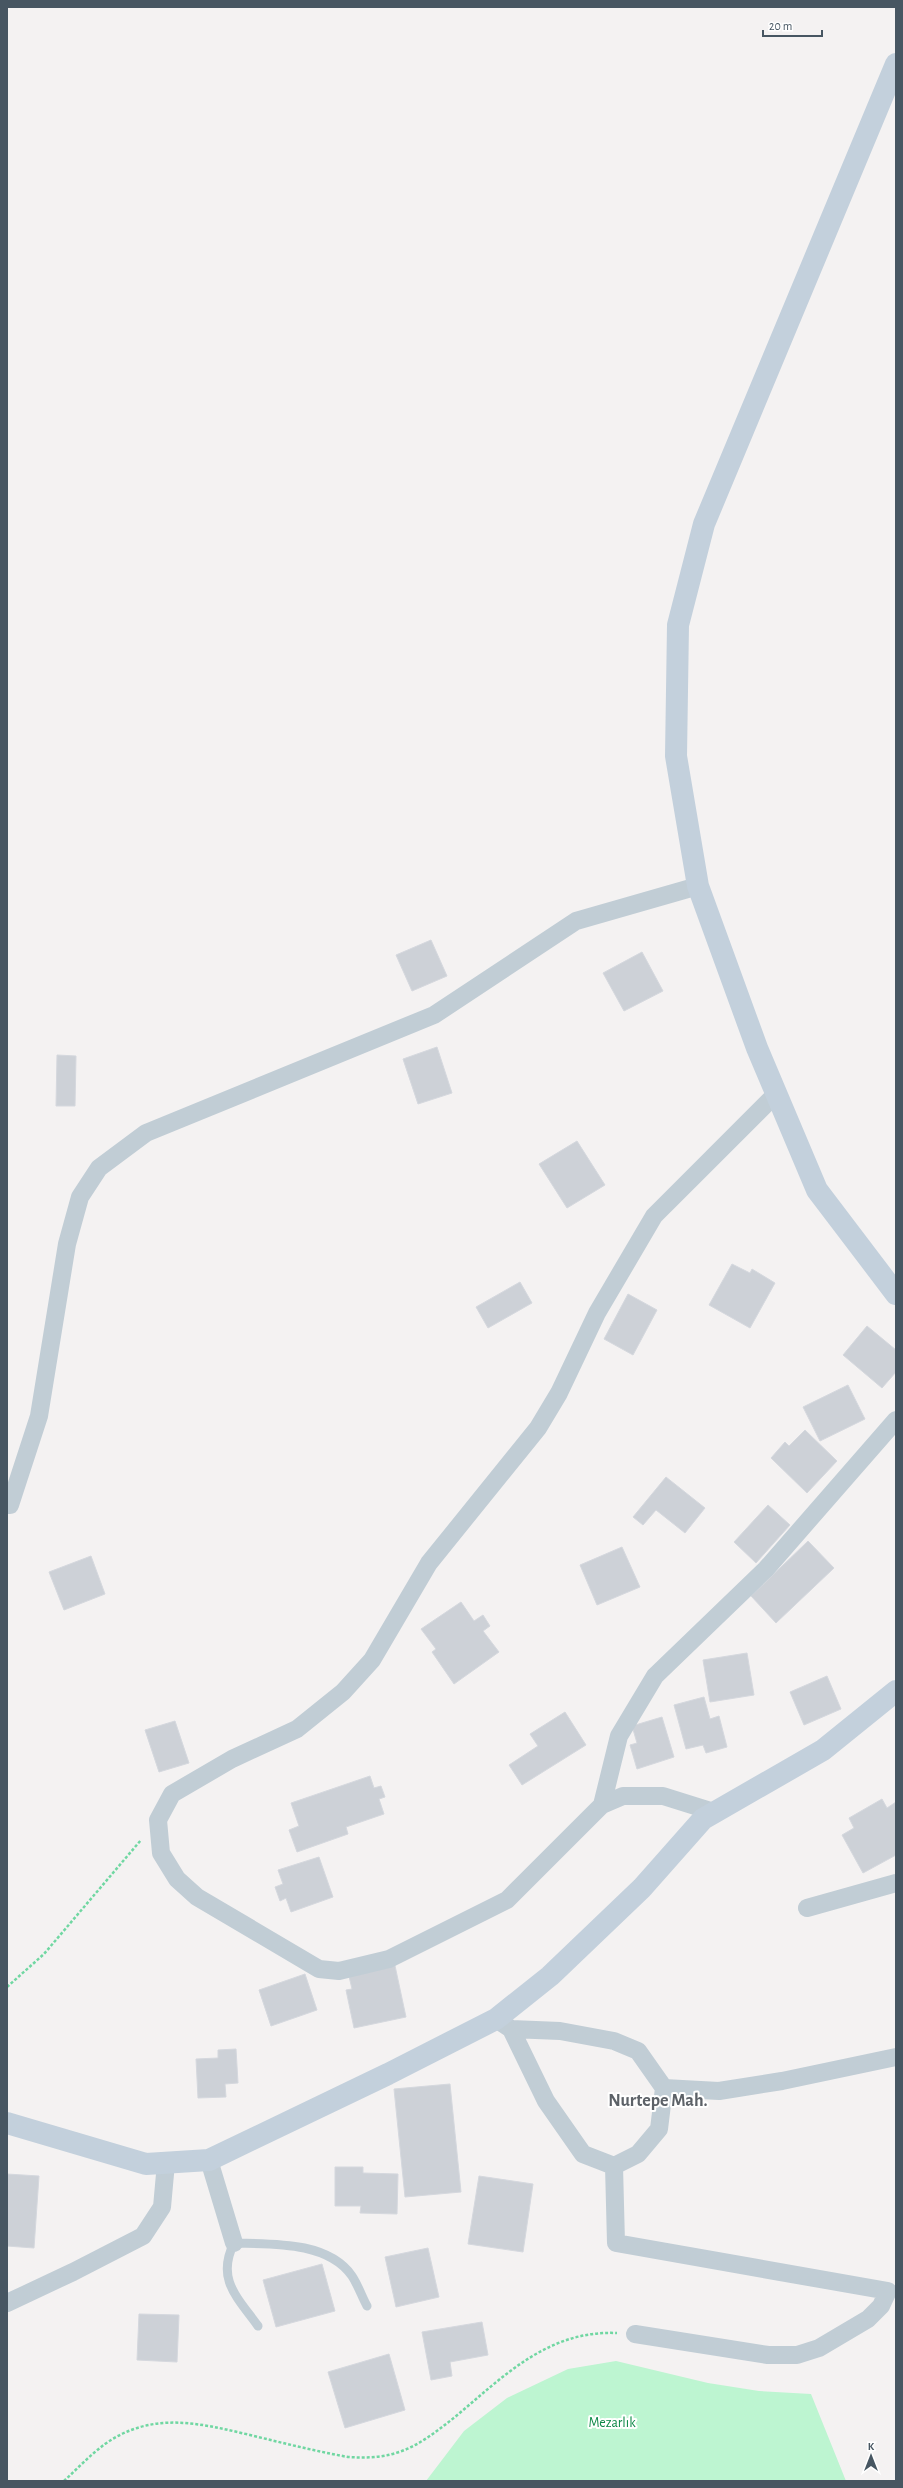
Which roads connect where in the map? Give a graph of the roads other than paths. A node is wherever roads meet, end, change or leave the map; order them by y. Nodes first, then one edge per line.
1 (896, 64) edge
2 (698, 886) junction
3 (776, 1094) junction
4 (896, 1294) edge
5 (896, 1420) edge
6 (7, 1505) edge
7 (896, 1691) edge
8 (602, 1805) junction
9 (714, 1812) junction
10 (896, 1883) edge
11 (808, 1908) dead end
12 (504, 2024) junction
13 (896, 2057) edge
14 (664, 2088) junction
15 (7, 2123) edge
16 (209, 2160) junction
17 (166, 2163) junction
18 (614, 2166) junction
19 (234, 2243) junction
20 (892, 2293) edge
21 (7, 2302) edge
22 (367, 2306) dead end
23 (258, 2326) dead end
24 (635, 2334) road end

1 - 2 street
2 - 3 street
2 - 6 street
3 - 4 street
3 - 8 street
5 - 8 street
7 - 9 street
8 - 9 street
9 - 12 street
10 - 11 street
12 - 14 street
12 - 16 street
12 - 18 street
13 - 14 street
14 - 18 street
15 - 17 street
16 - 17 street
16 - 19 street
17 - 21 street
18 - 20 street
19 - 22 lane
19 - 23 lane
20 - 24 street

